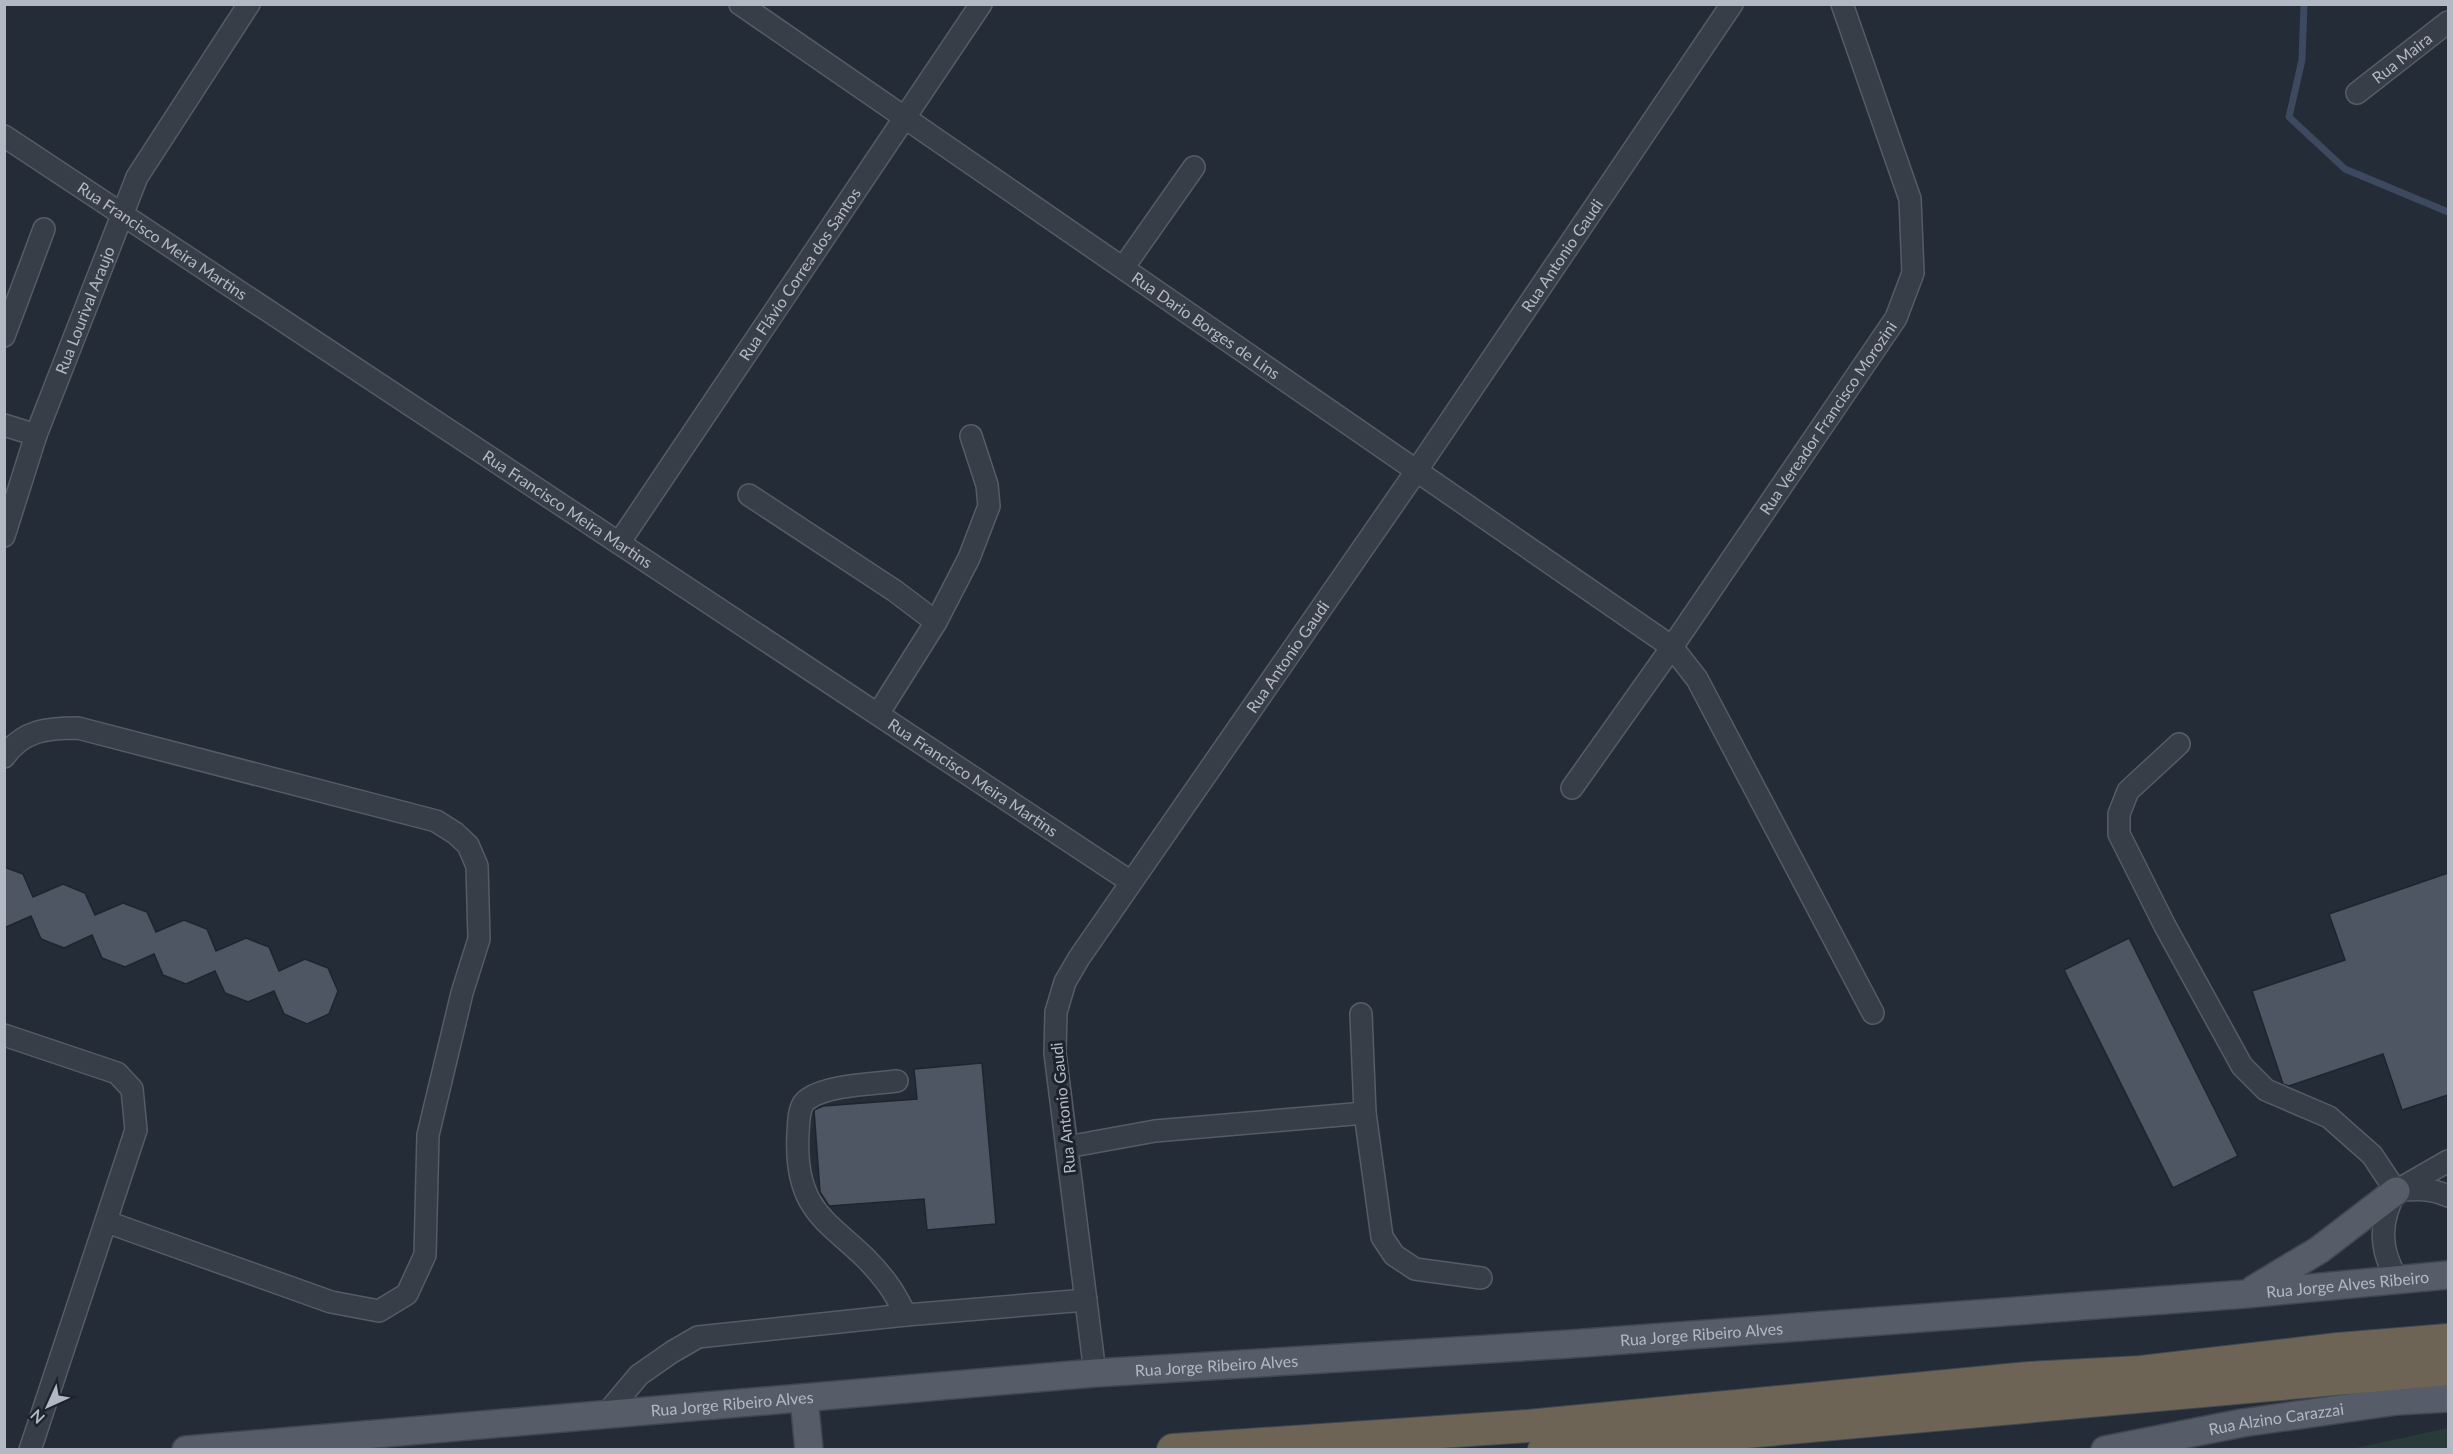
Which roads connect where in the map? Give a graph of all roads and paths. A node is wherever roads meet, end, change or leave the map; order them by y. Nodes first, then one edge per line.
1 (249, 4) edge
2 (740, 4) edge
3 (981, 4) edge
4 (1732, 4) edge
5 (1842, 4) edge
6 (2448, 22) edge
7 (2357, 93) dead end
8 (905, 118) junction
9 (4, 136) edge
10 (1194, 167) dead end
11 (123, 214) junction
12 (44, 229) dead end
13 (1123, 268) junction
14 (4, 336) edge
15 (4, 424) edge
16 (36, 435) junction
17 (970, 436) dead end
18 (1417, 470) junction
19 (750, 495) dead end
20 (4, 536) edge
21 (619, 543) junction
22 (936, 622) junction
23 (1672, 647) junction
24 (878, 714) junction
25 (2179, 744) dead end
26 (4, 758) edge
27 (1572, 788) dead end
28 (1131, 882) junction
29 (1873, 1013) dead end
30 (1361, 1014) dead end
31 (4, 1035) edge
32 (897, 1081) dead end
33 (1365, 1113) junction
34 (1067, 1146) junction
35 (2448, 1161) edge
36 (2396, 1191) junction
37 (2448, 1196) edge
38 (107, 1222) junction
39 (2448, 1275) edge
40 (1481, 1278) dead end
41 (2397, 1278) junction
42 (2246, 1294) junction
43 (1086, 1300) junction
44 (906, 1315) junction
45 (2448, 1340) edge
46 (2448, 1369) edge
47 (1095, 1373) junction
48 (804, 1398) junction
49 (2448, 1398) edge
50 (607, 1413) junction
51 (30, 1449) edge
52 (186, 1449) edge
53 (809, 1449) edge
54 (1173, 1449) edge
55 (1544, 1449) edge
56 (2105, 1449) edge

1 - 11 street, Rua Lourival Araujo
2 - 8 street, Rua Dario Borges de Lins
3 - 8 street, Rua Flávio Correa dos Santos
4 - 18 street, Rua Antonio Gaudi
5 - 23 street, Rua Vereador Francisco Morozini
6 - 7 street, Rua Maira
8 - 13 street, Rua Dario Borges de Lins
8 - 21 street, Rua Flávio Correa dos Santos
9 - 11 street, Rua Francisco Meira Martins
10 - 13 street
11 - 16 street, Rua Lourival Araujo
11 - 21 street, Rua Francisco Meira Martins
12 - 14 street
13 - 18 street, Rua Dario Borges de Lins
15 - 16 street
16 - 20 street, Rua Lourival Araujo
17 - 22 street
18 - 23 street, Rua Dario Borges de Lins
18 - 28 street, Rua Antonio Gaudi
19 - 22 street
21 - 24 street, Rua Francisco Meira Martins
22 - 24 street
23 - 27 street, Rua Vereador Francisco Morozini
23 - 29 street, Rua Dario Borges de Lins
24 - 28 street, Rua Francisco Meira Martins
25 - 36 street
26 - 38 street
28 - 34 street, Rua Antonio Gaudi
30 - 33 street
31 - 38 street
32 - 44 street
33 - 34 street
33 - 40 street
34 - 43 street, Rua Antonio Gaudi
35 - 36 street
36 - 37 street
36 - 41 street
36 - 42 main road
38 - 51 street
39 - 41 main road, Rua Jorge Alves Ribeiro
41 - 42 main road, Rua Jorge Alves Ribeiro
42 - 47 main road, Rua Jorge Ribeiro Alves
43 - 44 street
43 - 47 street, Rua Antonio Gaudi
44 - 50 street
45 - 54 highway
46 - 55 highway
47 - 48 main road, Rua Jorge Ribeiro Alves
48 - 50 main road, Rua Jorge Ribeiro Alves
48 - 53 main road
49 - 56 main road, Rua Alzino Carazzai
50 - 52 main road, Rua Jorge Ribeiro Alves

